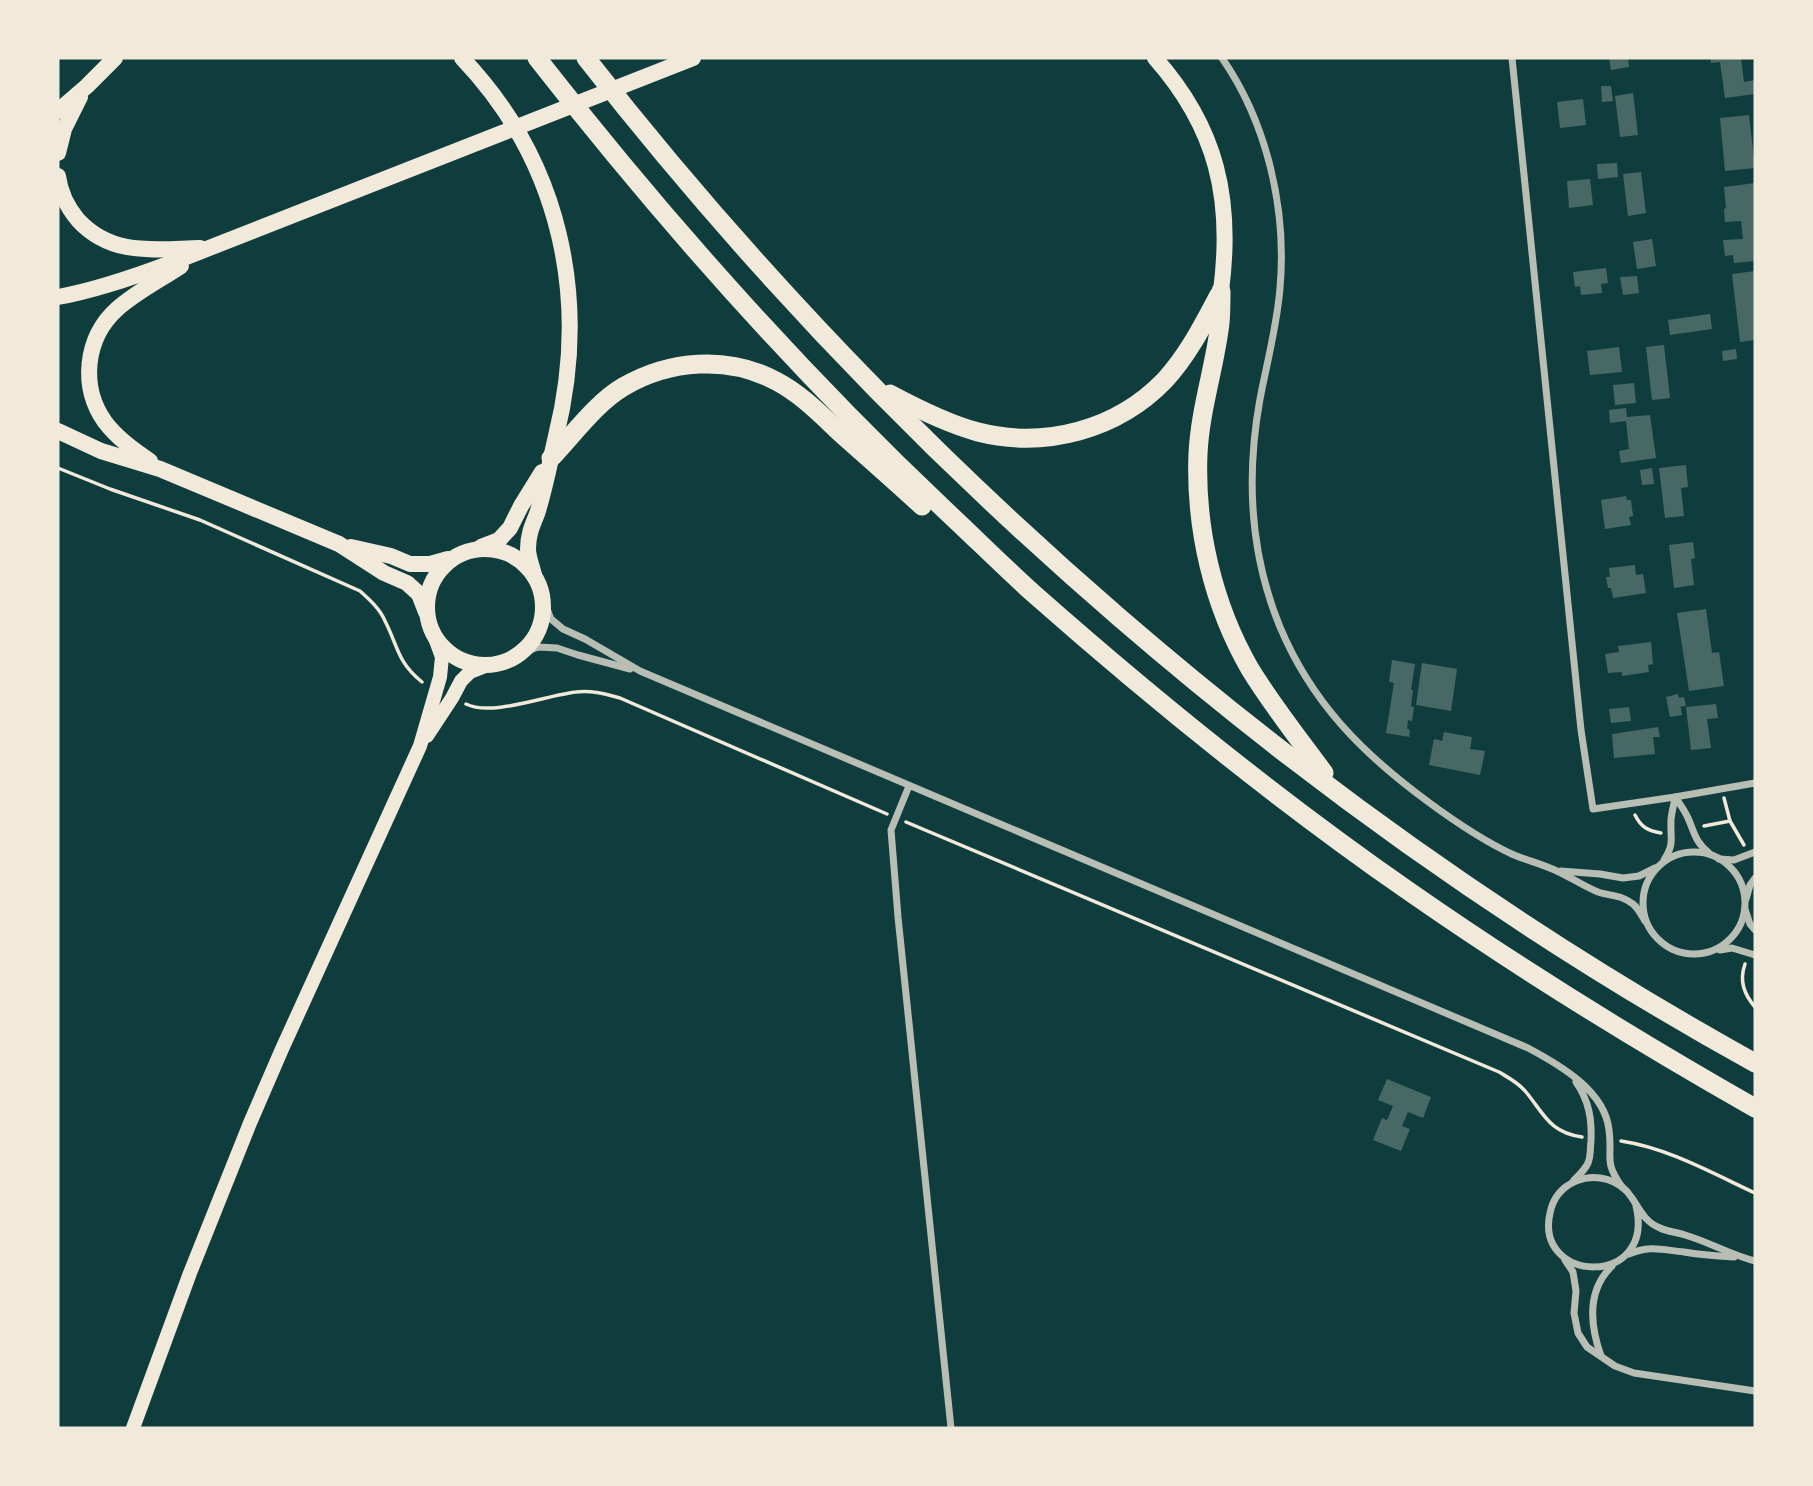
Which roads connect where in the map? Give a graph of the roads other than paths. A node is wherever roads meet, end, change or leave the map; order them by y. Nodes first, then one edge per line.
1 (115, 58) edge
2 (462, 58) edge
3 (537, 58) edge
4 (586, 58) edge
5 (693, 58) edge
6 (1155, 58) edge
7 (1222, 58) edge
8 (1512, 58) edge
9 (87, 86) junction
10 (58, 111) edge
11 (58, 153) edge
12 (58, 176) edge
13 (209, 248) junction
14 (1221, 291) junction
15 (58, 297) edge
16 (871, 384) junction
17 (58, 431) edge
18 (551, 458) junction
19 (160, 469) junction
20 (339, 544) junction
21 (478, 548) junction
22 (451, 558) junction
23 (996, 559) junction
24 (534, 575) junction
25 (543, 599) junction
26 (426, 612) junction
27 (435, 638) junction
28 (520, 654) junction
29 (488, 665) junction
30 (640, 671) junction
31 (420, 746) junction
32 (1755, 782) edge
33 (909, 786) junction
34 (1339, 793) junction
35 (1675, 797) junction
36 (1753, 853) edge
37 (1716, 858) junction
38 (1660, 864) junction
39 (1556, 871) junction
40 (1755, 878) edge
41 (1744, 905) junction
42 (1646, 921) junction
43 (1755, 930) edge
44 (1712, 951) junction
45 (1753, 954) edge
46 (1755, 1063) edge
47 (1572, 1076) junction
48 (1755, 1108) edge
49 (1571, 1183) junction
50 (1622, 1187) junction
51 (1636, 1206) junction
52 (1562, 1256) junction
53 (1625, 1256) junction
54 (1745, 1258) junction
55 (1755, 1261) edge
56 (1616, 1263) junction
57 (1601, 1356) junction
58 (1755, 1391) edge
59 (132, 1428) edge
60 (951, 1428) edge

1 - 9 main road
2 - 18 main road
3 - 23 highway
4 - 16 highway
5 - 13 main road
6 - 14 main road
7 - 39 street
8 - 35 street
9 - 10 main road
9 - 11 main road
12 - 13 main road
13 - 15 main road
13 - 19 main road
14 - 16 highway
14 - 34 highway
16 - 34 highway
17 - 19 main road
18 - 21 main road
18 - 23 highway
18 - 24 main road
19 - 20 main road
20 - 22 main road
20 - 26 main road
21 - 22 main road
21 - 24 main road
22 - 26 main road
23 - 48 highway
24 - 25 main road
25 - 28 main road
25 - 30 street
26 - 27 main road
27 - 29 main road
27 - 31 main road
28 - 29 main road
28 - 30 street
29 - 31 main road
30 - 33 street
31 - 59 main road
32 - 35 street
33 - 47 street
33 - 60 street
34 - 46 highway
35 - 37 street
35 - 38 street
36 - 37 street
37 - 38 street
37 - 41 street
38 - 39 street
38 - 42 street
39 - 42 street
40 - 41 street
41 - 43 street
41 - 44 street
42 - 44 street
44 - 45 street
47 - 49 street
47 - 50 street
49 - 50 street
49 - 52 street
50 - 51 street
51 - 53 street
51 - 54 street
52 - 56 street
52 - 57 street
53 - 54 street
53 - 56 street
54 - 55 street
56 - 57 street
57 - 58 street

